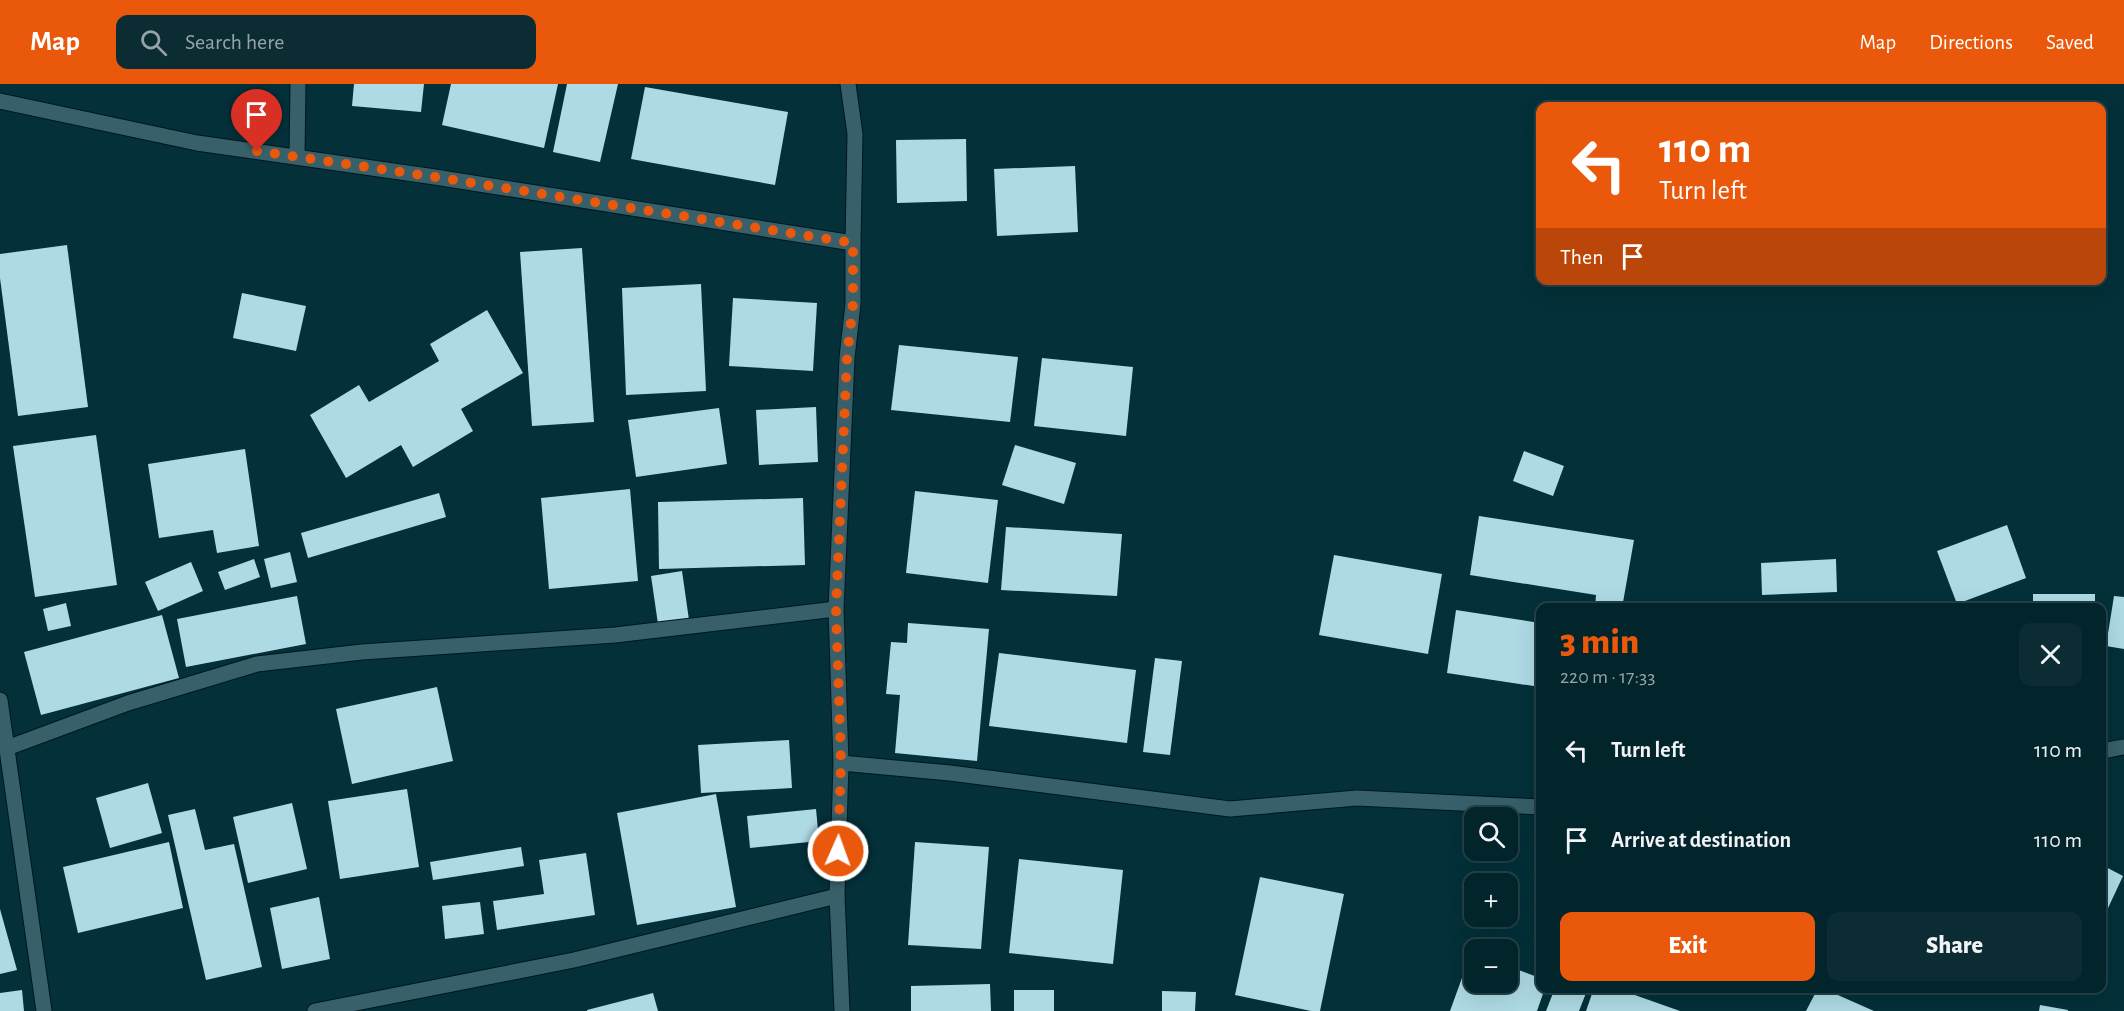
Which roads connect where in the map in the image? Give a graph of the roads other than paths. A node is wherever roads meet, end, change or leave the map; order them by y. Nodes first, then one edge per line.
1 (298, 84) edge
2 (848, 84) edge
3 (0, 101) edge
4 (297, 157) junction
5 (853, 243) junction
6 (836, 609) junction
7 (0, 700) edge
8 (2124, 747) edge
9 (7, 748) junction
10 (2106, 750) edge
11 (841, 763) junction
12 (1536, 807) edge
13 (837, 896) junction
14 (44, 1011) edge
15 (315, 1011) edge
16 (843, 1011) edge

1 - 4 street
2 - 5 street
3 - 4 street
4 - 5 street
5 - 6 street
6 - 9 street
6 - 11 street
7 - 9 street
8 - 10 street
9 - 14 street
11 - 12 street
11 - 13 street
13 - 15 street
13 - 16 street

